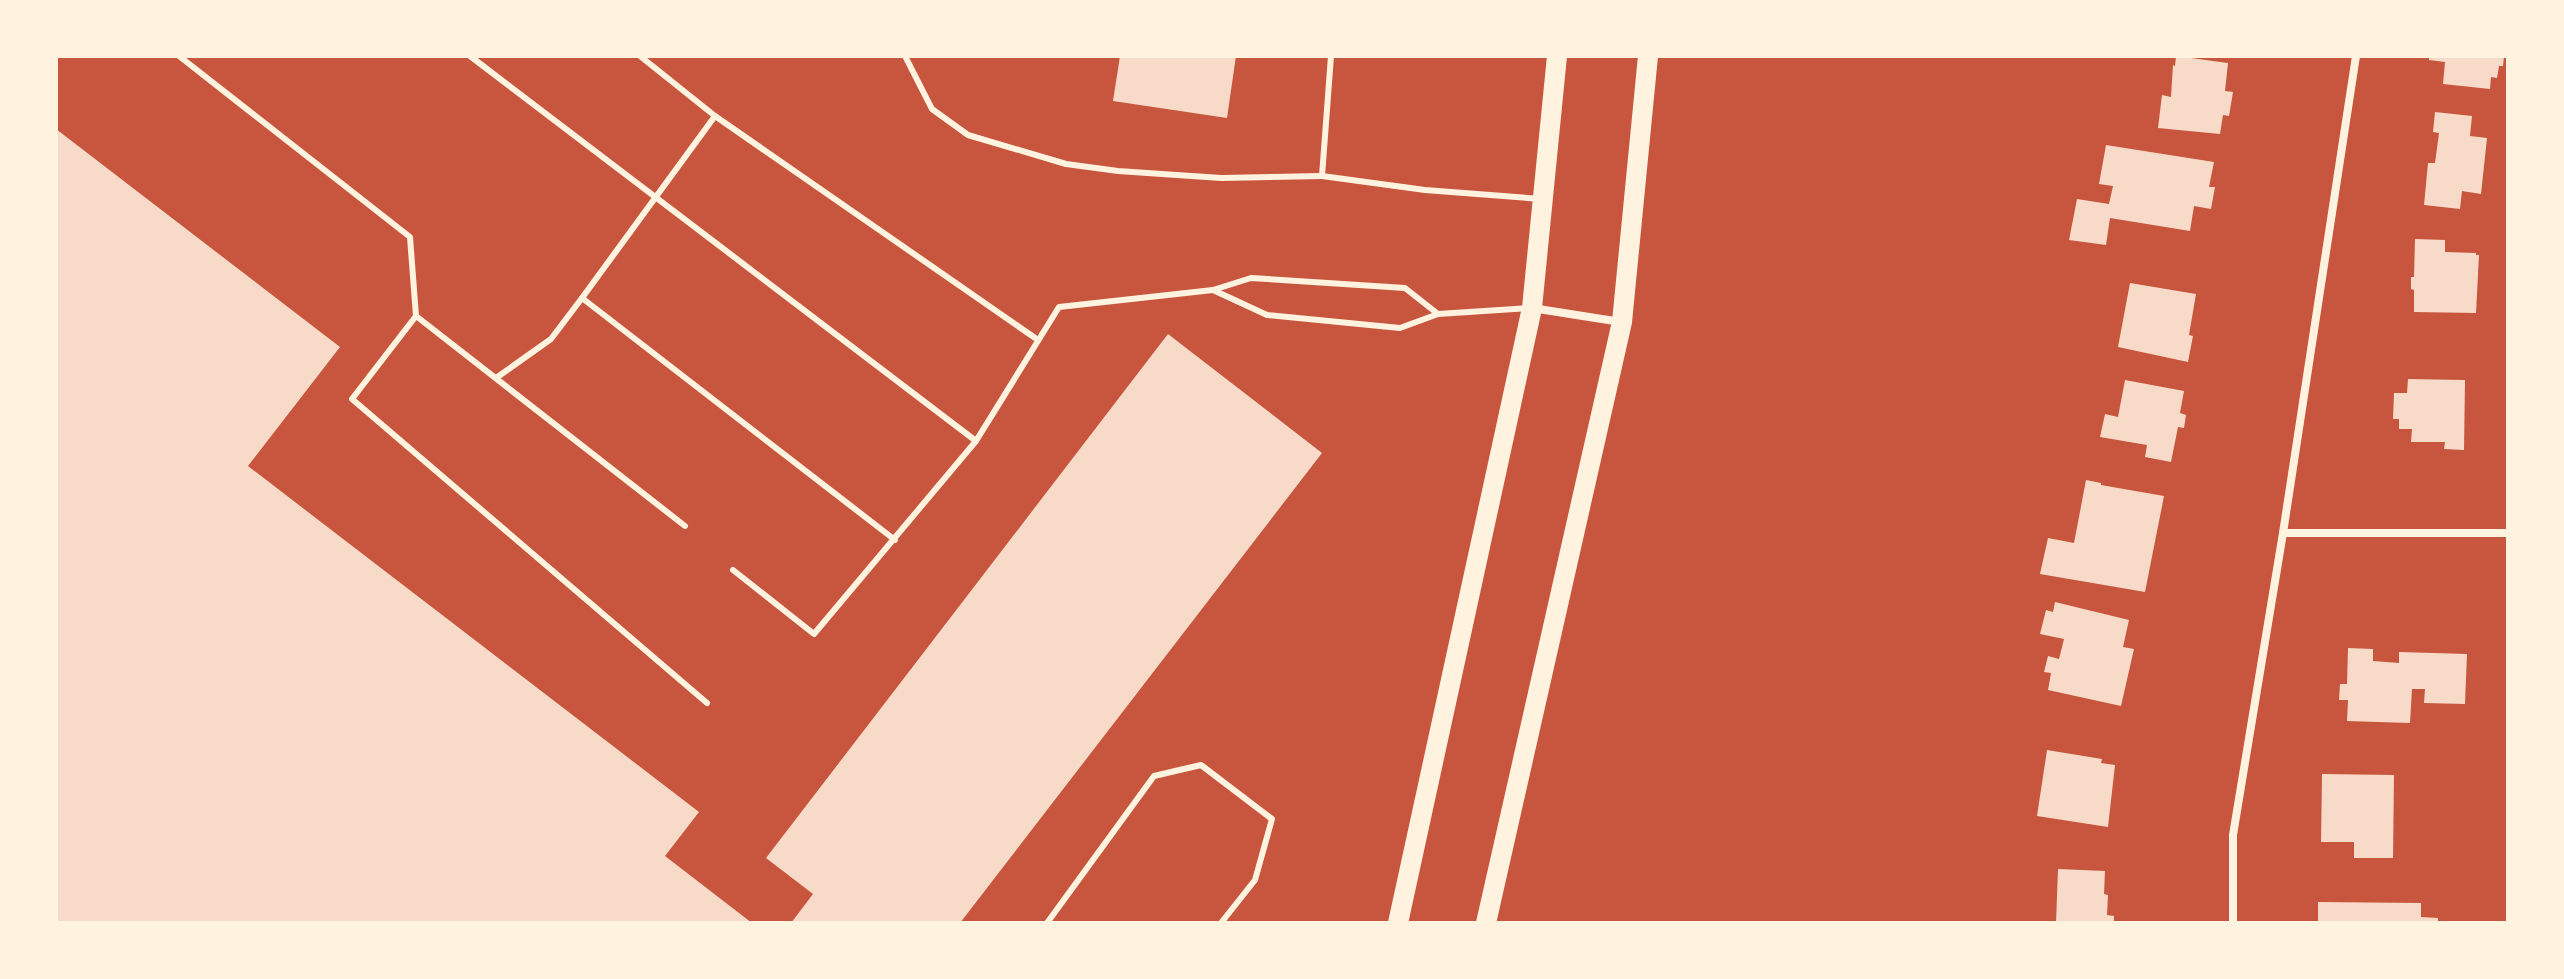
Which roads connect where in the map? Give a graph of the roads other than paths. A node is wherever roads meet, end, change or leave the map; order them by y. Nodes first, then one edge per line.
1 (179, 56) edge
2 (470, 56) edge
3 (640, 56) edge
4 (905, 56) edge
5 (1331, 56) edge
6 (1557, 56) edge
7 (1648, 56) edge
8 (2356, 56) edge
9 (715, 116) junction
10 (1322, 176) junction
11 (654, 198) junction
12 (1543, 199) junction
13 (1213, 290) junction
14 (582, 298) junction
15 (1532, 308) junction
16 (1438, 314) junction
17 (416, 316) junction
18 (1622, 322) junction
19 (1038, 340) junction
20 (496, 378) junction
21 (976, 441) junction
22 (685, 526) dead end
23 (2283, 533) junction
24 (2508, 533) edge
25 (895, 540) junction
26 (733, 570) dead end
27 (707, 703) dead end
28 (1047, 923) edge
29 (1221, 923) edge
30 (1398, 923) edge
31 (1486, 923) edge
32 (2233, 923) edge

1 - 17 lane
2 - 11 lane
3 - 9 lane
4 - 10 lane
5 - 10 lane
6 - 12 main road
7 - 18 main road
8 - 23 street
9 - 11 lane
9 - 19 lane
10 - 12 lane
11 - 14 lane
11 - 21 lane
12 - 15 main road
13 - 16 lane
13 - 16 lane
13 - 19 lane
14 - 20 lane
14 - 25 lane
15 - 16 lane
15 - 18 street
15 - 30 main road
17 - 20 lane
17 - 27 lane
18 - 31 main road
19 - 21 lane
20 - 22 lane
21 - 25 lane
23 - 24 street
23 - 32 street
25 - 26 lane
28 - 29 lane

